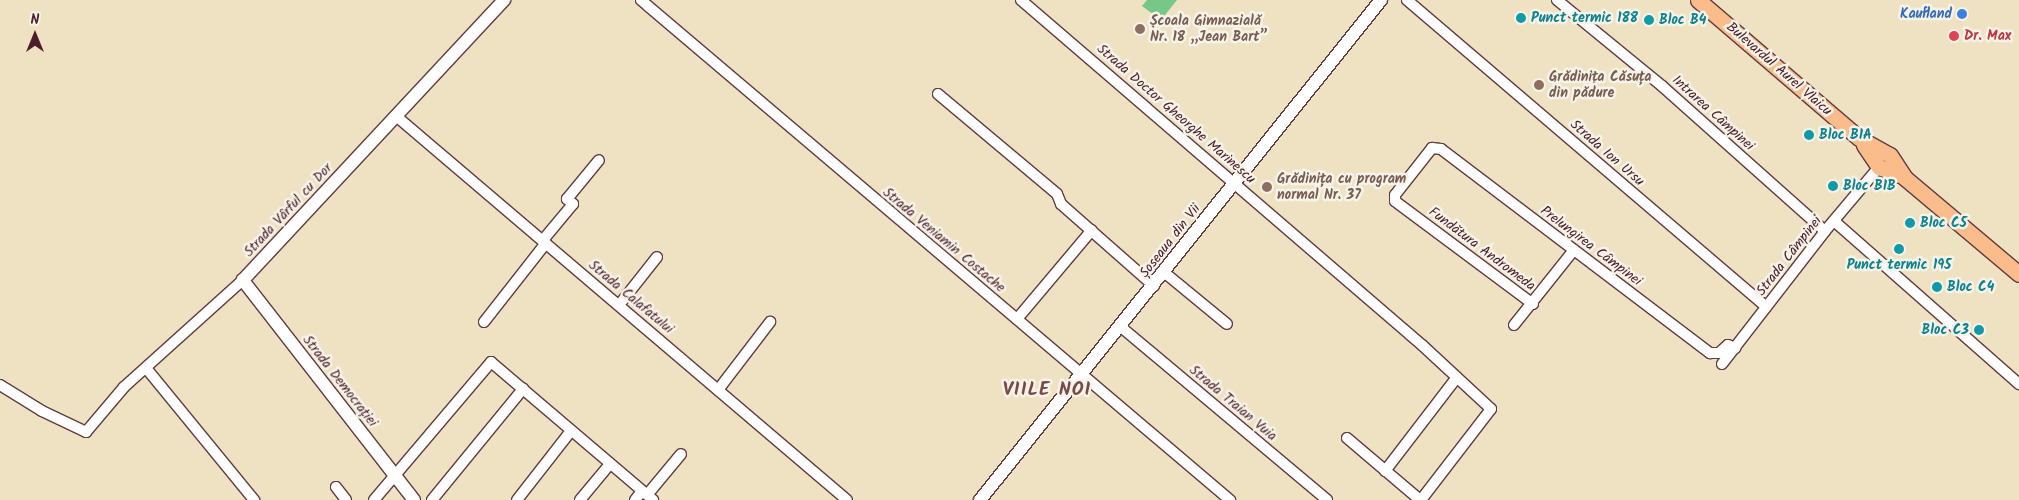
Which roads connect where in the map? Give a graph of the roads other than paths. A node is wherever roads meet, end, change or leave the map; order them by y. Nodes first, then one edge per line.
1 (504, 0) edge
2 (641, 0) edge
3 (1021, 0) edge
4 (1381, 0) edge
5 (1407, 0) edge
6 (1557, 0) edge
7 (1698, 0) edge
8 (938, 94) dead end
9 (396, 116) junction
10 (1432, 148) joint
11 (599, 160) dead end
12 (1883, 162) junction
13 (1235, 183) junction
14 (1834, 221) junction
15 (1092, 230) junction
16 (1825, 231) junction
17 (545, 242) junction
18 (1574, 251) junction
19 (657, 258) dead end
20 (1165, 272) junction
21 (2019, 274) edge
22 (243, 280) junction
23 (1154, 286) junction
24 (1533, 304) junction
25 (619, 305) junction
26 (1766, 307) junction
27 (1016, 319) junction
28 (484, 322) dead end
29 (770, 322) dead end
30 (1227, 324) dead end
31 (1514, 325) dead end
32 (1121, 326) junction
33 (1735, 348) junction
34 (1722, 364) dead end
35 (146, 368) junction
36 (1081, 374) junction
37 (1457, 377) junction
38 (2019, 384) edge
39 (0, 385) edge
40 (523, 390) junction
41 (718, 390) junction
42 (572, 431) junction
43 (1347, 438) dead end
44 (681, 454) dead end
45 (610, 464) junction
46 (1385, 471) junction
47 (395, 475) junction
48 (336, 487) dead end
49 (647, 495) edge
50 (254, 500) edge
51 (346, 500) edge
52 (374, 500) edge
53 (414, 500) edge
54 (432, 500) edge
55 (517, 500) edge
56 (580, 500) edge
57 (635, 500) edge
58 (847, 500) edge
59 (980, 500) edge
60 (1230, 500) edge
61 (1327, 500) edge
62 (1421, 500) edge

1 - 9 street, Strada Vârful cu Dor
2 - 27 street, Strada Veniamin Costache
3 - 13 street, Strada Doctor Gheorghe Marinescu
4 - 13 street, Șoseaua din Vii
5 - 26 street, Strada Ion Ursu
6 - 16 street, Intrarea Câmpinei
7 - 12 main road, Bulevardul Aurel Vlaicu
8 - 15 street
9 - 17 street, Strada Calafatului
9 - 22 street, Strada Vârful cu Dor
10 - 18 street, Prelungirea Câmpinei
10 - 24 street, Fundătura Andromeda
11 - 17 street
12 - 14 street, Strada Câmpinei
12 - 21 main road, Bulevardul Aurel Vlaicu
13 - 20 street, Șoseaua din Vii
13 - 37 street, Strada Doctor Gheorghe Marinescu
14 - 16 street, Strada Câmpinei
14 - 38 street
15 - 23 street
15 - 27 street
16 - 26 street, Strada Câmpinei
17 - 25 street, Strada Calafatului
17 - 28 street
18 - 24 street
18 - 33 street, Prelungirea Câmpinei
19 - 25 street
20 - 23 street, Șoseaua din Vii
20 - 30 street
22 - 35 street, Strada Vârful cu Dor
22 - 47 street, Strada Democrației
23 - 32 street, Șoseaua din Vii
24 - 31 street
25 - 41 street, Strada Calafatului
26 - 33 street, Strada Câmpinei
27 - 36 street, Strada Veniamin Costache
29 - 41 street
32 - 36 street, Șoseaua din Vii
32 - 61 street, Strada Traian Vuia
33 - 34 street, Strada Câmpinei
35 - 39 street, Strada Vârful cu Dor
35 - 50 street
36 - 59 street, Șoseaua din Vii
36 - 60 street, Strada Veniamin Costache
37 - 46 street
37 - 62 street, Strada Doctor Gheorghe Marinescu
40 - 42 street
40 - 47 street
40 - 54 street
41 - 58 street, Strada Calafatului
42 - 45 street
42 - 55 street
43 - 46 street
44 - 49 street
45 - 49 street
45 - 56 street
46 - 62 street
47 - 52 street
47 - 53 street, Strada Democrației
48 - 51 street
49 - 57 street

